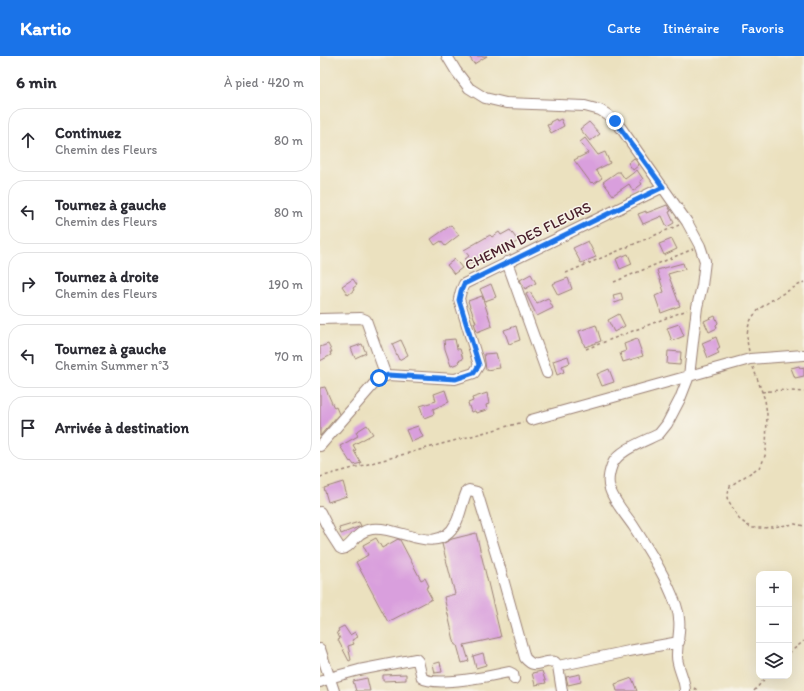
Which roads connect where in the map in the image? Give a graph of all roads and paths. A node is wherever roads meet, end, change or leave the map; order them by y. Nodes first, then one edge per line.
1 (447, 56) edge
2 (663, 187) junction
3 (687, 222) junction
4 (700, 246) junction
5 (507, 262) junction
6 (566, 273) dead end
7 (614, 282) dead end
8 (804, 282) edge
9 (696, 307) junction
10 (320, 318) edge
11 (586, 349) dead end
12 (804, 355) edge
13 (750, 360) junction
14 (547, 373) dead end
15 (386, 376) junction
16 (689, 376) junction
17 (762, 392) junction
18 (804, 392) edge
19 (531, 420) joint
20 (320, 446) edge
21 (320, 477) edge
22 (320, 512) edge
23 (804, 526) edge
24 (804, 641) edge
25 (679, 642) junction
26 (320, 649) edge
27 (792, 651) edge
28 (558, 666) junction
29 (514, 679) dead end
30 (764, 679) edge
31 (324, 680) edge
32 (334, 691) edge
33 (562, 691) edge
34 (684, 691) edge
35 (754, 691) edge

1 - 2 street
2 - 3 street
2 - 5 street, CHEMIN DES FLEURS
3 - 4 street
3 - 6 path
4 - 7 path
4 - 9 street
5 - 14 street
5 - 15 street, CHEMIN DES FLEURS
8 - 13 path
9 - 11 path
9 - 16 street
10 - 15 street
12 - 13 street
13 - 16 street
13 - 17 path
15 - 20 street
16 - 19 street
16 - 25 street
17 - 18 path
17 - 23 path
19 - 21 path
22 - 28 street
24 - 27 path
25 - 28 street
25 - 34 street
26 - 31 street
28 - 33 street
29 - 31 street
30 - 35 path
31 - 32 street

